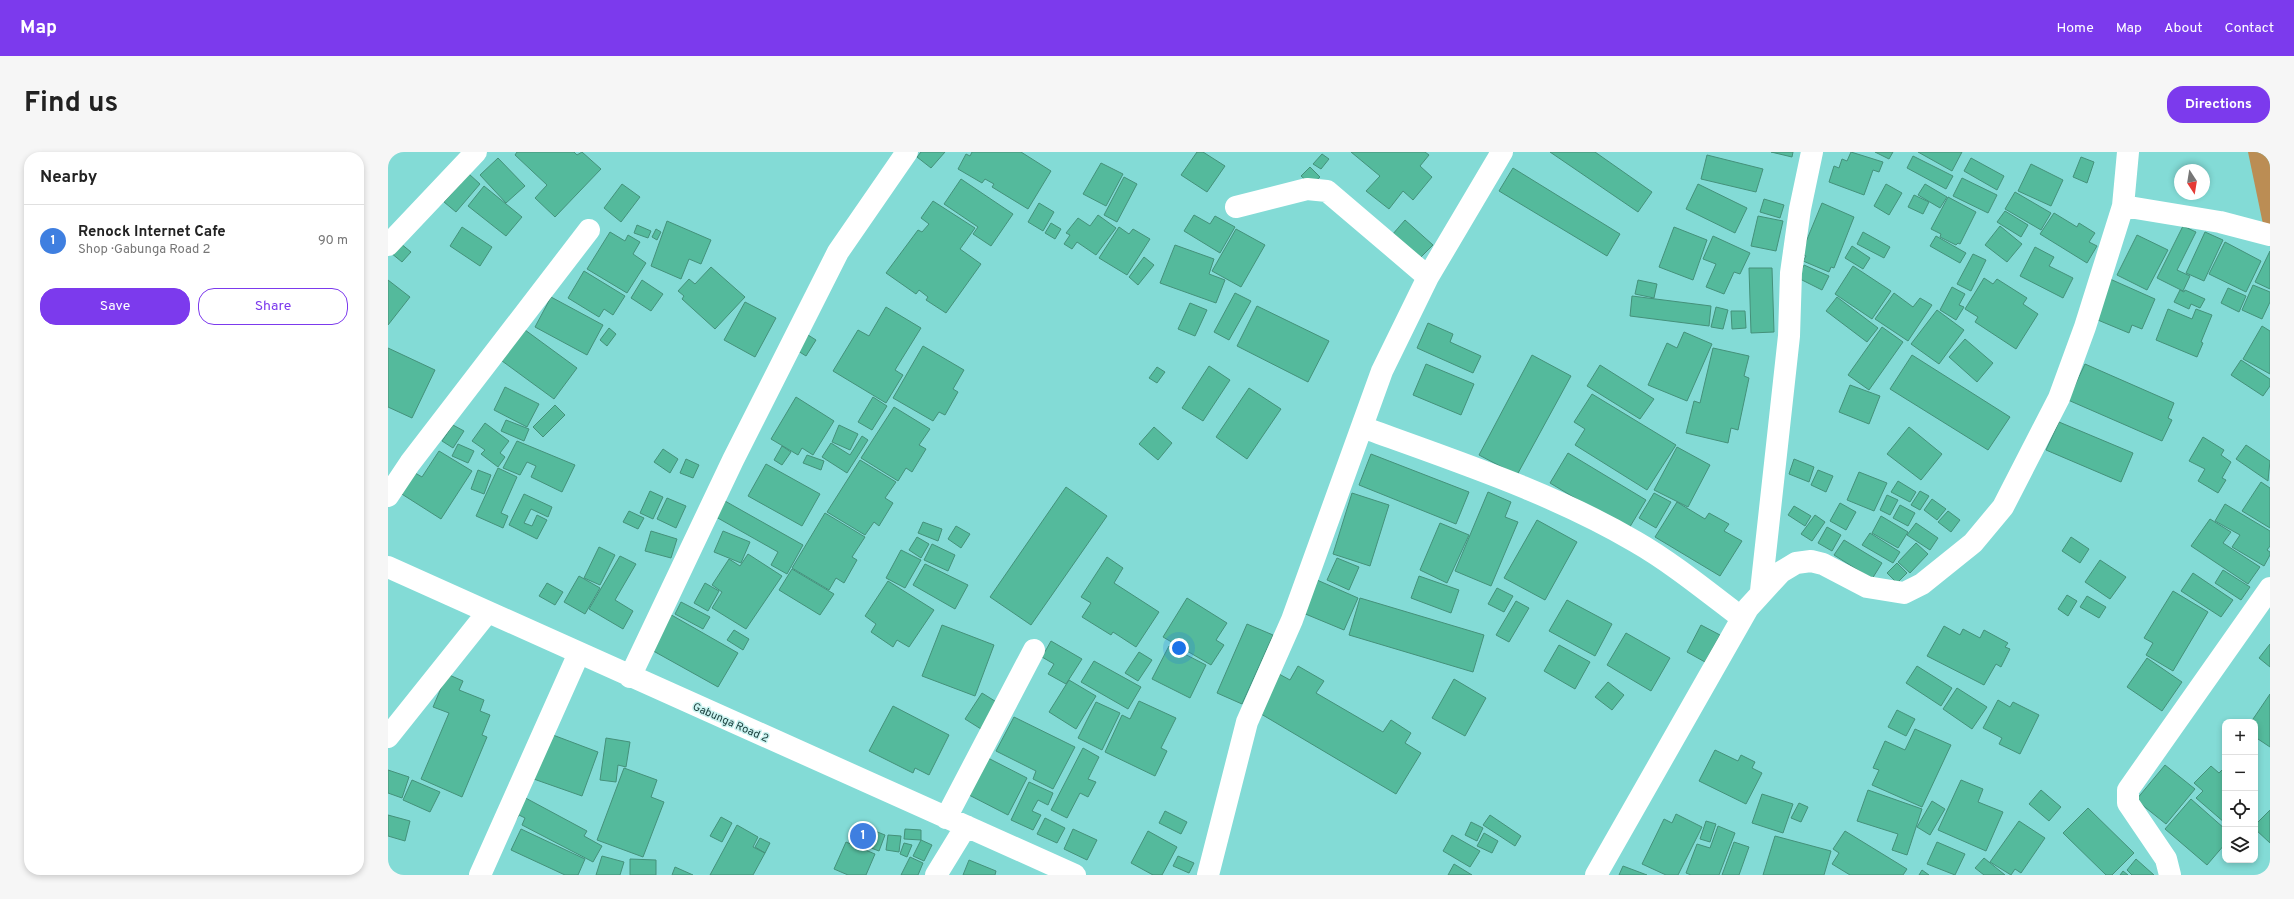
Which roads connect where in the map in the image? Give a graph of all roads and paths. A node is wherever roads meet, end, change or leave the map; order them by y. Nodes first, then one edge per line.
1 (476, 152) edge
2 (907, 152) edge
3 (1502, 152) edge
4 (1812, 152) edge
5 (2128, 152) edge
6 (2123, 206) junction
7 (1236, 207) dead end
8 (589, 230) dead end
9 (2270, 235) edge
10 (388, 245) edge
11 (1428, 278) junction
12 (1362, 427) junction
13 (388, 496) edge
14 (388, 567) edge
15 (2270, 588) edge
16 (1762, 591) junction
17 (487, 613) junction
18 (1742, 618) junction
19 (1034, 650) dead end
20 (579, 653) junction
21 (630, 677) junction
22 (388, 737) edge
23 (946, 818) junction
24 (966, 826) junction
25 (480, 875) edge
26 (936, 875) edge
27 (1075, 875) edge
28 (1208, 875) edge
29 (1596, 875) edge
30 (2170, 875) edge

1 - 10 street
2 - 21 street
3 - 11 street
4 - 16 street
5 - 6 street
6 - 9 street
6 - 16 street
7 - 11 street
8 - 13 street
11 - 12 street
12 - 18 street
12 - 28 street
14 - 17 street, Gabunga Road 2
15 - 30 street
16 - 18 street
17 - 20 street, Gabunga Road 2
17 - 22 street
18 - 29 street
19 - 23 street
20 - 21 street, Gabunga Road 2
20 - 25 street
21 - 23 street, Gabunga Road 2
23 - 24 street, Gabunga Road 2
24 - 26 street
24 - 27 street, Gabunga Road 2

